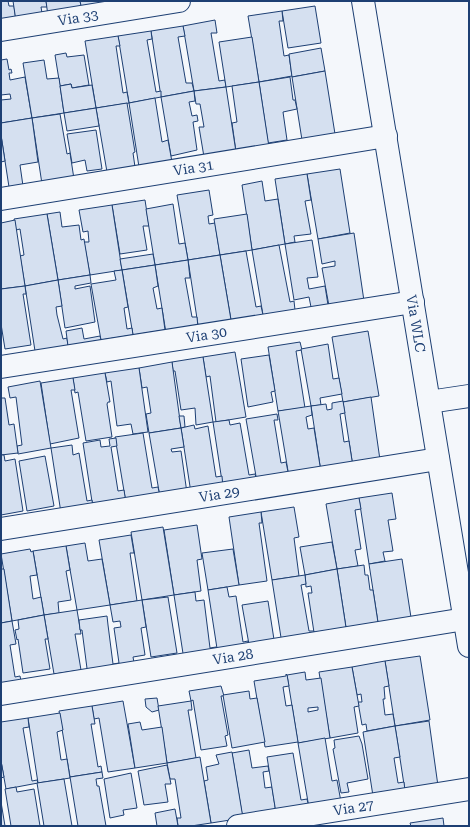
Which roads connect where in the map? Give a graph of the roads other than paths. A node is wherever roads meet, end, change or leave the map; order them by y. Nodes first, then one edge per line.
1 (179, 1) edge
2 (363, 1) edge
3 (1, 30) edge
4 (386, 136) junction
5 (1, 199) edge
6 (413, 302) junction
7 (1, 367) edge
8 (469, 396) edge
9 (429, 402) junction
10 (438, 459) junction
11 (1, 529) edge
12 (464, 619) junction
13 (469, 646) edge
14 (1, 694) edge
15 (469, 789) edge
16 (238, 826) edge

1 - 3 street, Via 33
2 - 4 street, Via WLC
4 - 5 street, Via 31
4 - 6 street, Via WLC
6 - 7 street, Via 30
6 - 9 street, Via WLC
8 - 9 street
9 - 10 street, Via WLC
10 - 11 street, Via 29
10 - 12 street, Via WLC
12 - 13 street, Via WLC
12 - 14 street, Via 28
15 - 16 street, Via 27

